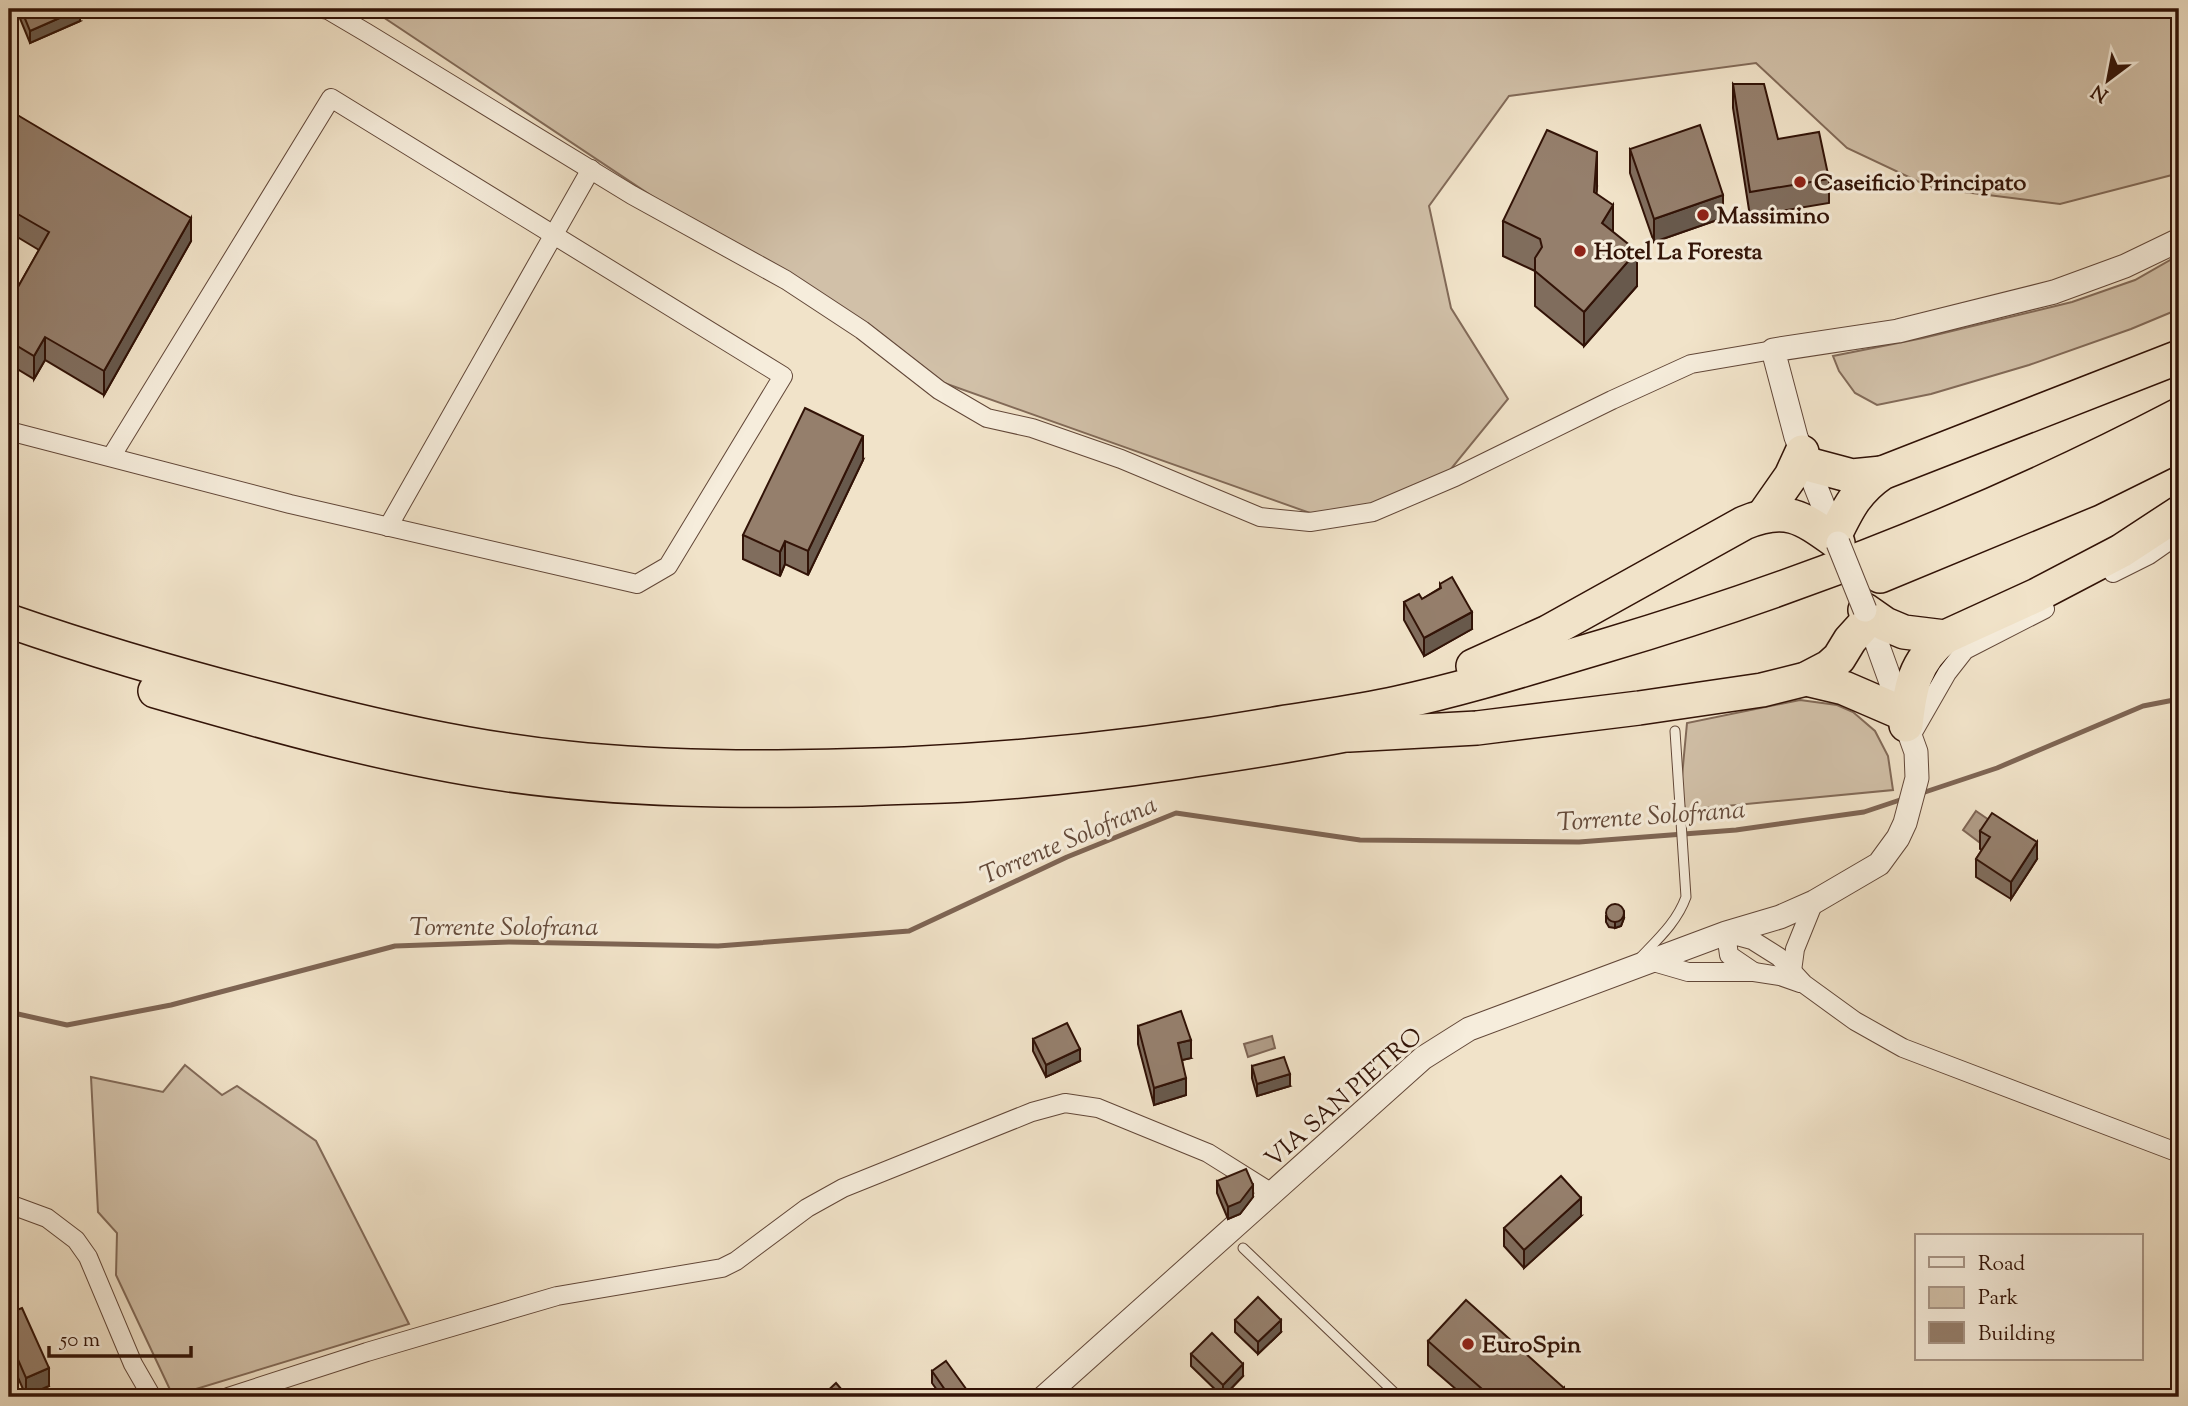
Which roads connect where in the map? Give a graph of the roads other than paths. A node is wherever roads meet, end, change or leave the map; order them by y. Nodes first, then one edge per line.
1 (322, 9) edge
2 (592, 169) junction
3 (554, 235) junction
4 (2179, 240) edge
5 (1773, 350) junction
6 (2179, 357) edge
7 (2179, 415) edge
8 (9, 431) edge
9 (2179, 445) edge
10 (111, 457) junction
11 (1805, 458) junction
12 (1882, 472) junction
13 (2179, 513) edge
14 (1763, 516) junction
15 (388, 527) junction
16 (2179, 534) edge
17 (1837, 539) junction
18 (1867, 614) junction
19 (9, 621) edge
20 (1945, 637) junction
21 (9, 645) edge
22 (1806, 680) junction
23 (1304, 719) junction
24 (1906, 725) junction
25 (1675, 731) dead end
26 (1347, 735) junction
27 (1814, 902) junction
28 (1726, 933) junction
29 (1639, 965) junction
30 (1754, 972) junction
31 (1798, 977) junction
32 (2179, 1153) edge
33 (1272, 1193) junction
34 (9, 1204) edge
35 (1243, 1248) dead end
36 (152, 1397) edge
37 (228, 1397) edge
38 (1044, 1397) edge
39 (1399, 1397) edge

1 - 2 street
2 - 3 street
2 - 5 street
3 - 10 street
3 - 15 street
3 - 15 street
4 - 5 street
5 - 11 street
6 - 12 highway
7 - 23 highway
8 - 10 street
9 - 26 highway
10 - 15 street
11 - 12 highway
11 - 14 highway
11 - 17 street
12 - 17 highway
13 - 20 highway
14 - 17 highway
14 - 23 highway
16 - 24 street
17 - 18 street, bridge
18 - 20 highway
18 - 22 highway
18 - 24 street
19 - 23 highway
20 - 24 highway
21 - 26 highway
22 - 24 highway
22 - 26 highway
24 - 27 street, VIA SAN PIETRO
25 - 29 lane
27 - 28 street, VIA SAN PIETRO
27 - 31 street
28 - 29 street, VIA SAN PIETRO
28 - 30 street
28 - 31 street
29 - 30 street
29 - 33 street, VIA SAN PIETRO
30 - 31 street
31 - 32 street
33 - 37 street
33 - 38 street, VIA SAN PIETRO
34 - 36 street
35 - 39 lane

